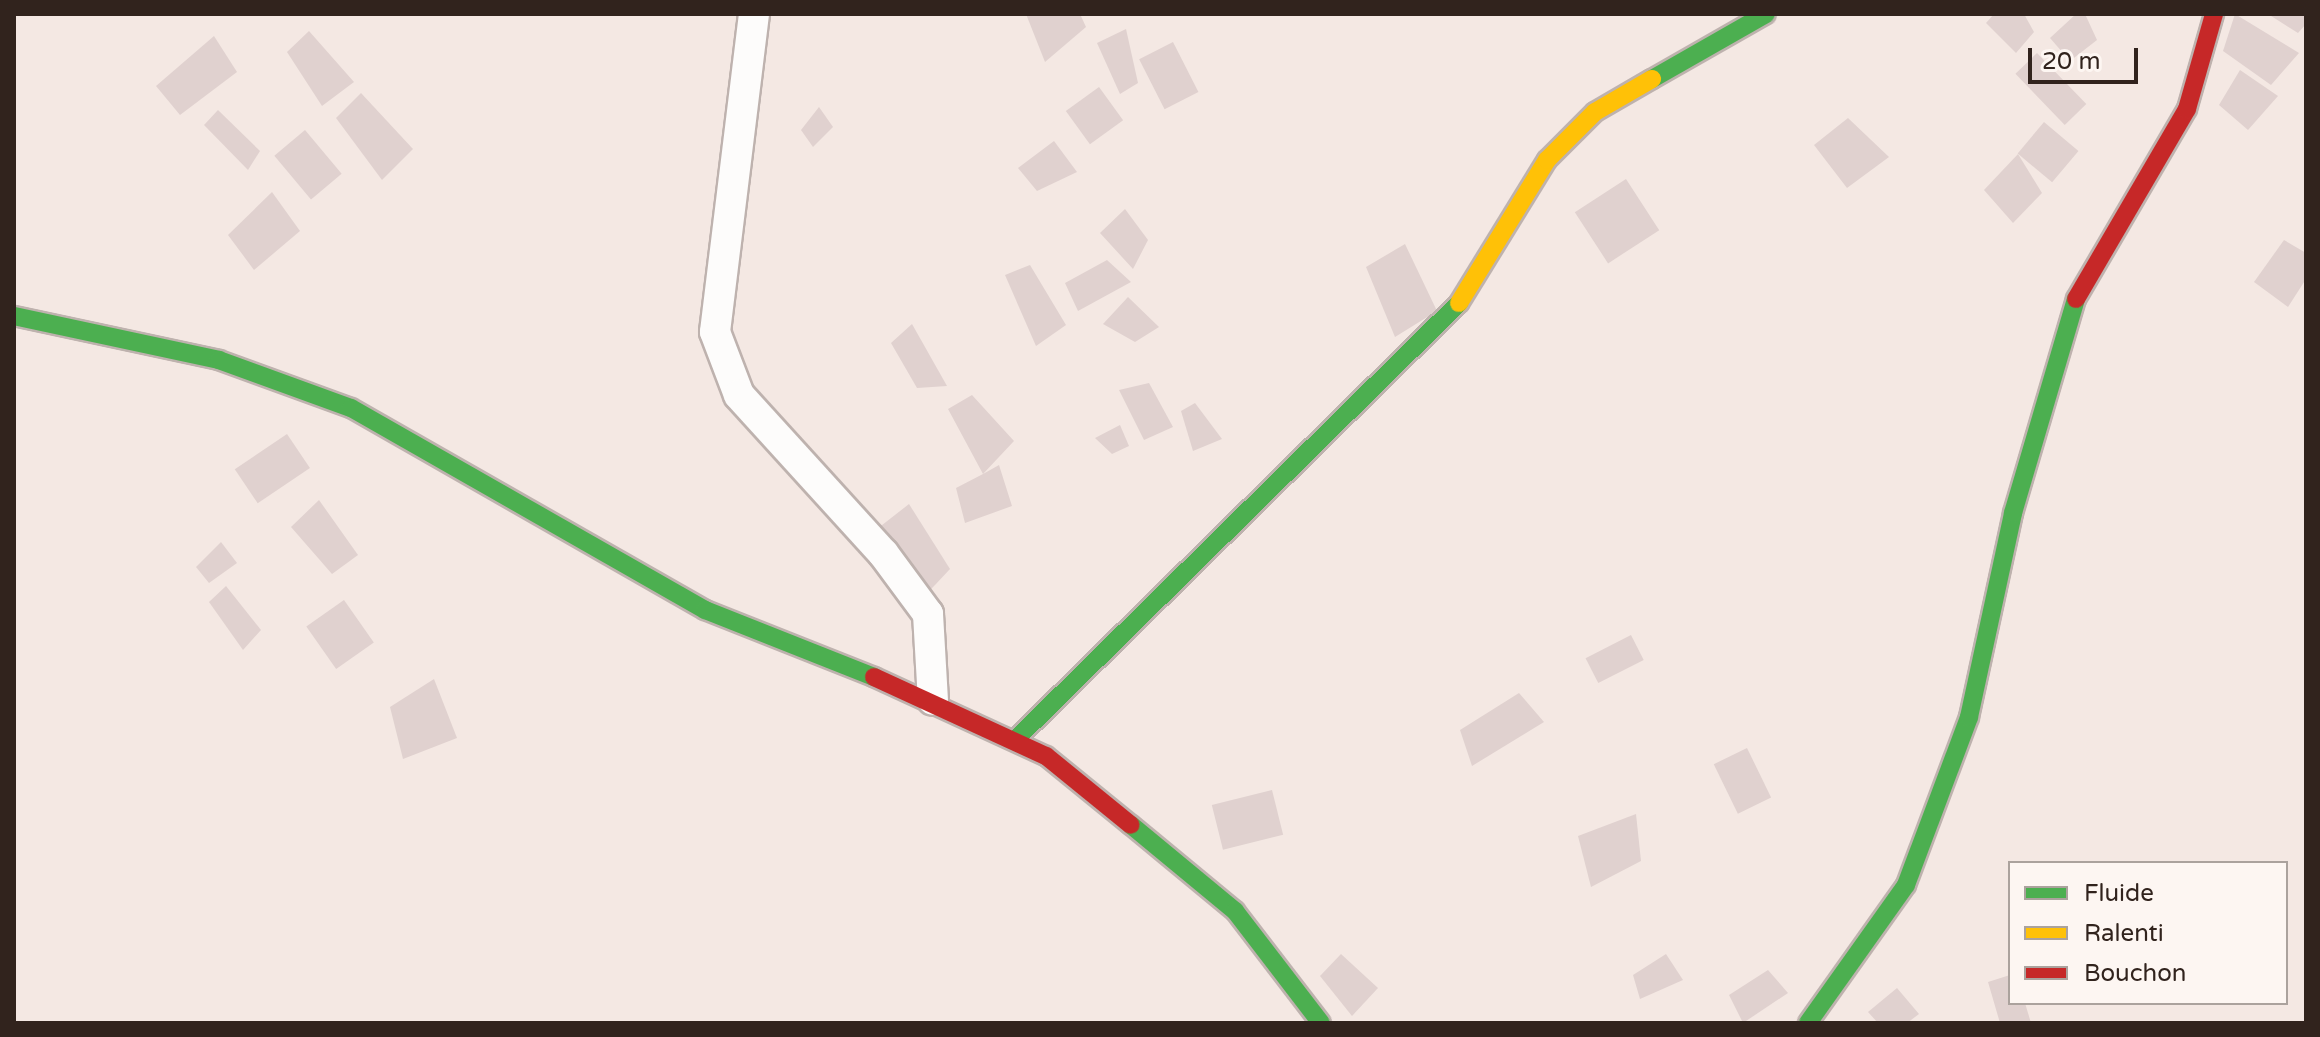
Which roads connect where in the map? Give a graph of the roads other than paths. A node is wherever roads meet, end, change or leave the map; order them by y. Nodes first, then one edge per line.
1 (754, 14) edge
2 (1766, 14) edge
3 (2214, 14) edge
4 (14, 316) edge
5 (933, 700) junction
6 (1015, 740) junction
7 (1321, 1023) edge
8 (1808, 1023) edge

1 - 5 street
2 - 6 street
3 - 8 street
4 - 5 street
5 - 6 street
6 - 7 street

